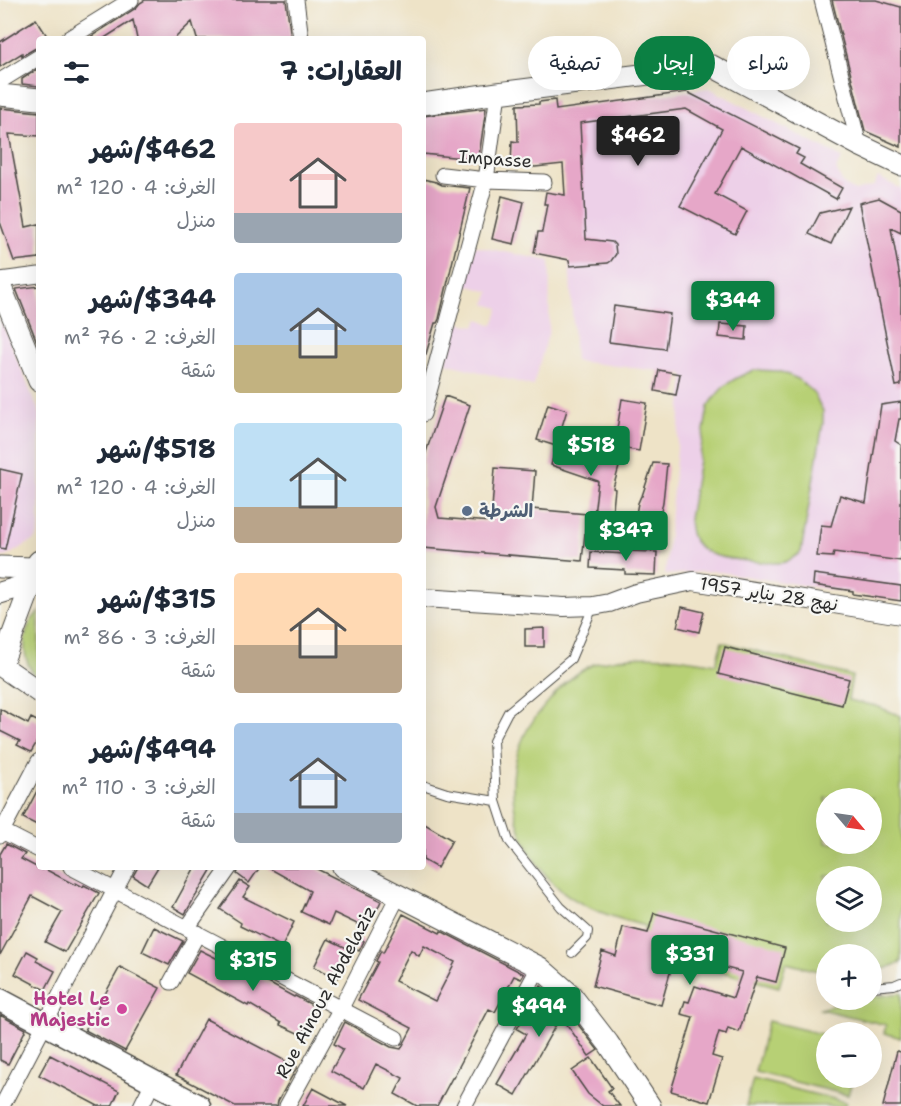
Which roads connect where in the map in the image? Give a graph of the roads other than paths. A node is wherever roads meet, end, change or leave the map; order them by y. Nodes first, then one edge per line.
1 (131, 0) edge
2 (296, 0) edge
3 (822, 0) edge
4 (73, 36) edge
5 (301, 36) edge
6 (36, 59) edge
7 (0, 81) edge
8 (498, 93) junction
9 (0, 95) edge
10 (36, 99) edge
11 (426, 104) edge
12 (859, 145) junction
13 (901, 165) edge
14 (443, 175) dead end
15 (486, 180) junction
16 (544, 182) dead end
17 (36, 276) edge
18 (0, 283) edge
19 (36, 373) edge
20 (426, 403) edge
21 (0, 567) edge
22 (36, 572) edge
23 (36, 573) edge
24 (36, 575) edge
25 (0, 593) edge
26 (426, 598) edge
27 (593, 606) junction
28 (901, 615) edge
29 (0, 665) edge
30 (36, 690) edge
31 (36, 767) edge
32 (426, 786) edge
33 (495, 801) junction
34 (1, 832) edge
35 (36, 849) edge
36 (77, 870) edge
37 (125, 870) edge
38 (228, 870) edge
39 (349, 870) edge
40 (115, 890) junction
41 (398, 896) junction
42 (193, 930) junction
43 (572, 953) dead end
44 (539, 967) junction
45 (171, 982) dead end
46 (901, 982) edge
47 (882, 986) edge
48 (0, 1000) edge
49 (341, 1008) junction
50 (45, 1024) junction
51 (396, 1038) dead end
52 (153, 1082) junction
53 (2, 1106) edge
54 (141, 1106) edge
55 (199, 1106) edge
56 (287, 1106) edge
57 (464, 1106) edge
58 (650, 1106) edge

1 - 4 street
2 - 5 street
3 - 12 street
6 - 7 street
8 - 11 main road
8 - 12 main road
8 - 15 street
9 - 10 main road
12 - 13 main road
14 - 15 street, Impasse
15 - 16 street, Impasse
15 - 20 street
17 - 18 street
18 - 19 main road
21 - 22 main road
23 - 25 main road
24 - 29 main road
26 - 27 street, نهج 28 يناير 1957
27 - 28 street, نهج 28 يناير 1957
27 - 33 lane
29 - 30 main road
31 - 34 street
32 - 33 lane
33 - 43 lane
34 - 35 street
36 - 40 street
37 - 40 street
38 - 42 street
39 - 41 main road
40 - 42 street
40 - 50 street
41 - 44 main road
41 - 49 street, Rue Ainouz Abdelaziz
42 - 45 street
42 - 49 street
44 - 57 street
44 - 58 main road
46 - 47 lane
48 - 50 main road
49 - 51 street
49 - 56 street, Rue Ainouz Abdelaziz
50 - 52 main road
50 - 53 street
52 - 54 street
52 - 55 main road

